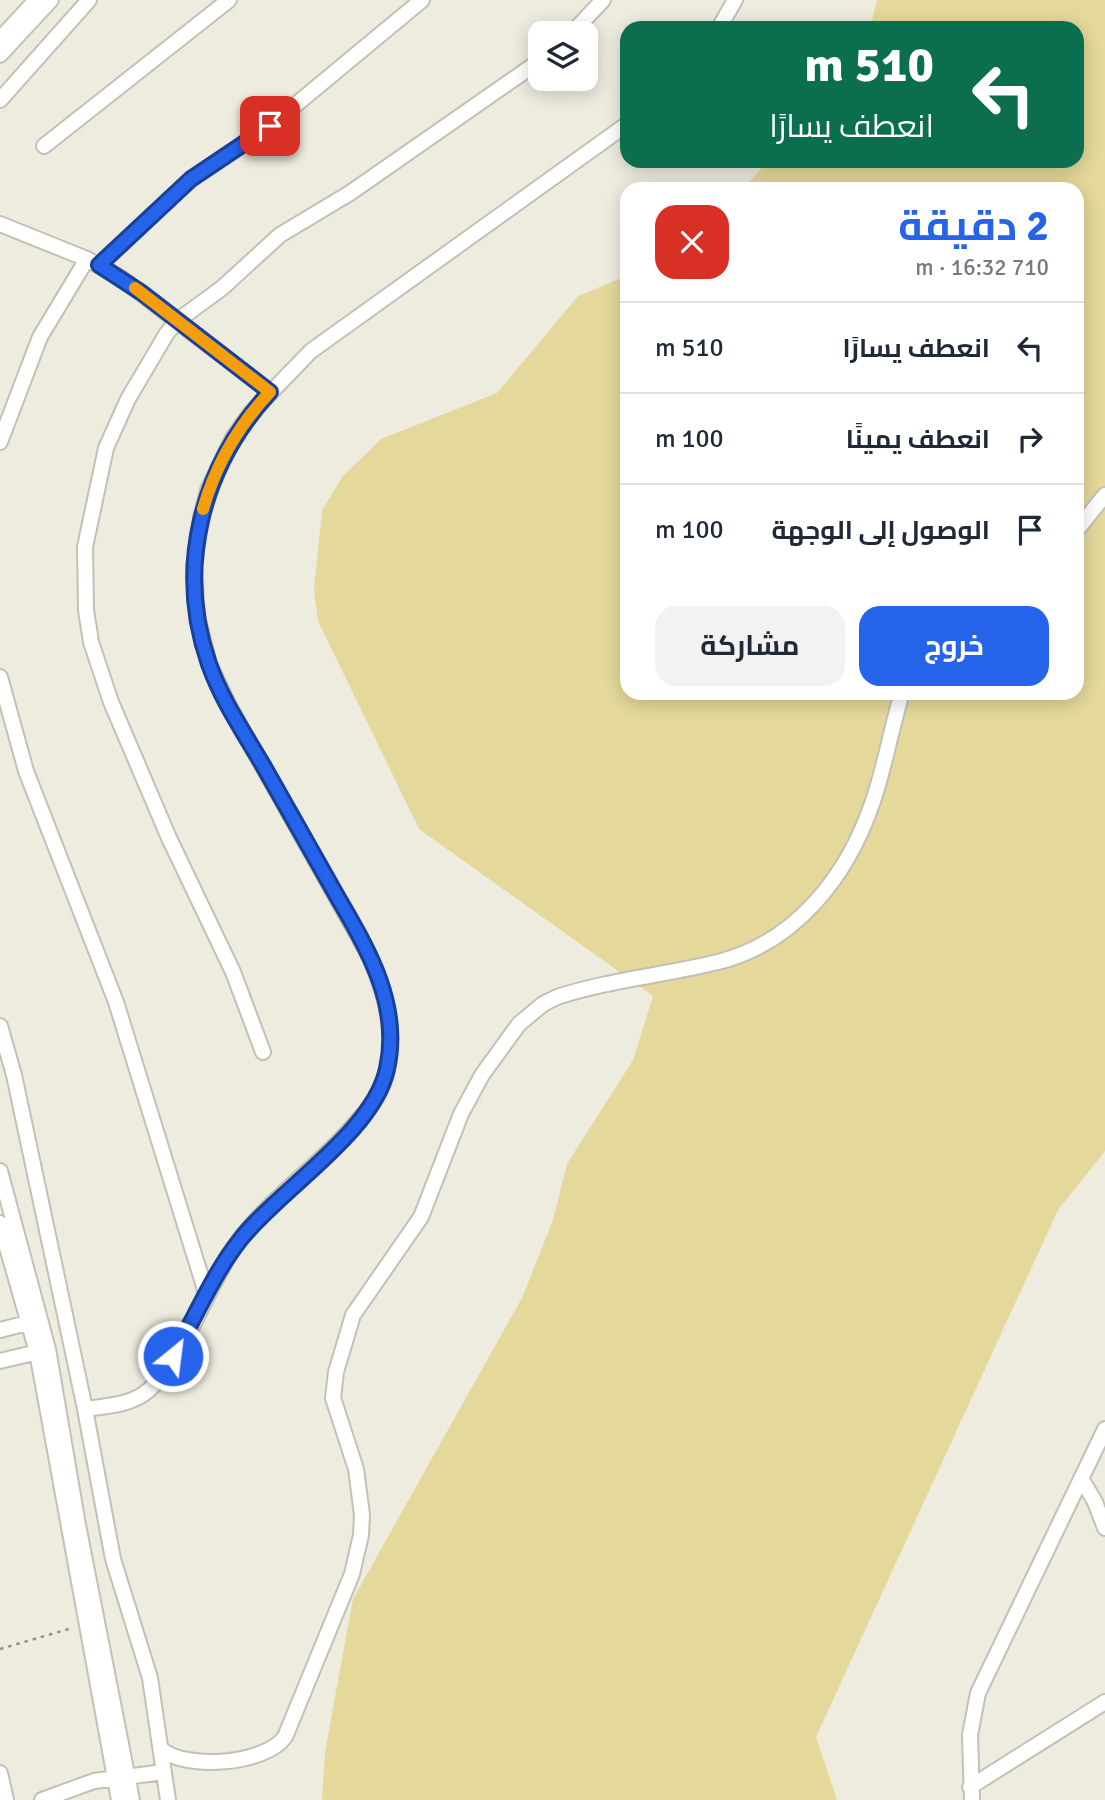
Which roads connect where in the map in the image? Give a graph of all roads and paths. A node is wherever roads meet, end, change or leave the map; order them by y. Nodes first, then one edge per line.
1 (36, 0) edge
2 (51, 0) edge
3 (89, 0) edge
4 (229, 0) edge
5 (422, 0) edge
6 (603, 0) edge
7 (735, 0) edge
8 (583, 21) edge
9 (723, 21) edge
10 (4, 37) edge
11 (0, 55) edge
12 (528, 69) edge
13 (0, 100) edge
14 (620, 129) edge
15 (44, 146) dead end
16 (0, 224) edge
17 (93, 262) junction
18 (177, 321) junction
19 (270, 392) junction
20 (0, 442) edge
21 (1105, 495) edge
22 (1084, 521) edge
23 (0, 677) edge
24 (900, 700) edge
25 (0, 1026) edge
26 (263, 1052) dead end
27 (0, 1171) edge
28 (0, 1223) edge
29 (207, 1296) junction
30 (36, 1321) junction
31 (0, 1330) edge
32 (43, 1351) junction
33 (0, 1361) edge
34 (85, 1409) junction
35 (1105, 1429) edge
36 (1081, 1478) junction
37 (1105, 1528) edge
38 (85, 1624) junction
39 (0, 1649) edge
40 (1105, 1702) edge
41 (161, 1749) junction
42 (164, 1772) junction
43 (0, 1773) edge
44 (122, 1777) junction
45 (971, 1794) edge
46 (6, 1800) edge
47 (42, 1800) edge
48 (119, 1800) edge
49 (132, 1800) edge
50 (168, 1800) edge

1 - 10 street
2 - 10 street
3 - 13 street
4 - 15 street
5 - 17 street
6 - 8 street
7 - 9 street
10 - 11 street
12 - 18 street
14 - 19 street
16 - 17 street
17 - 18 street
17 - 20 street
18 - 19 street
18 - 26 street
19 - 29 street
21 - 22 street
23 - 29 street
24 - 41 street
25 - 34 street
27 - 30 street
28 - 30 street
29 - 34 street
30 - 31 street
30 - 32 street
32 - 33 street
32 - 38 street
32 - 44 street
34 - 41 street
35 - 36 street
36 - 37 street
36 - 45 street
38 - 39 path
38 - 44 street
40 - 45 street
41 - 42 street
42 - 44 street
42 - 50 street
43 - 46 street
44 - 47 street
44 - 48 street
44 - 49 street

